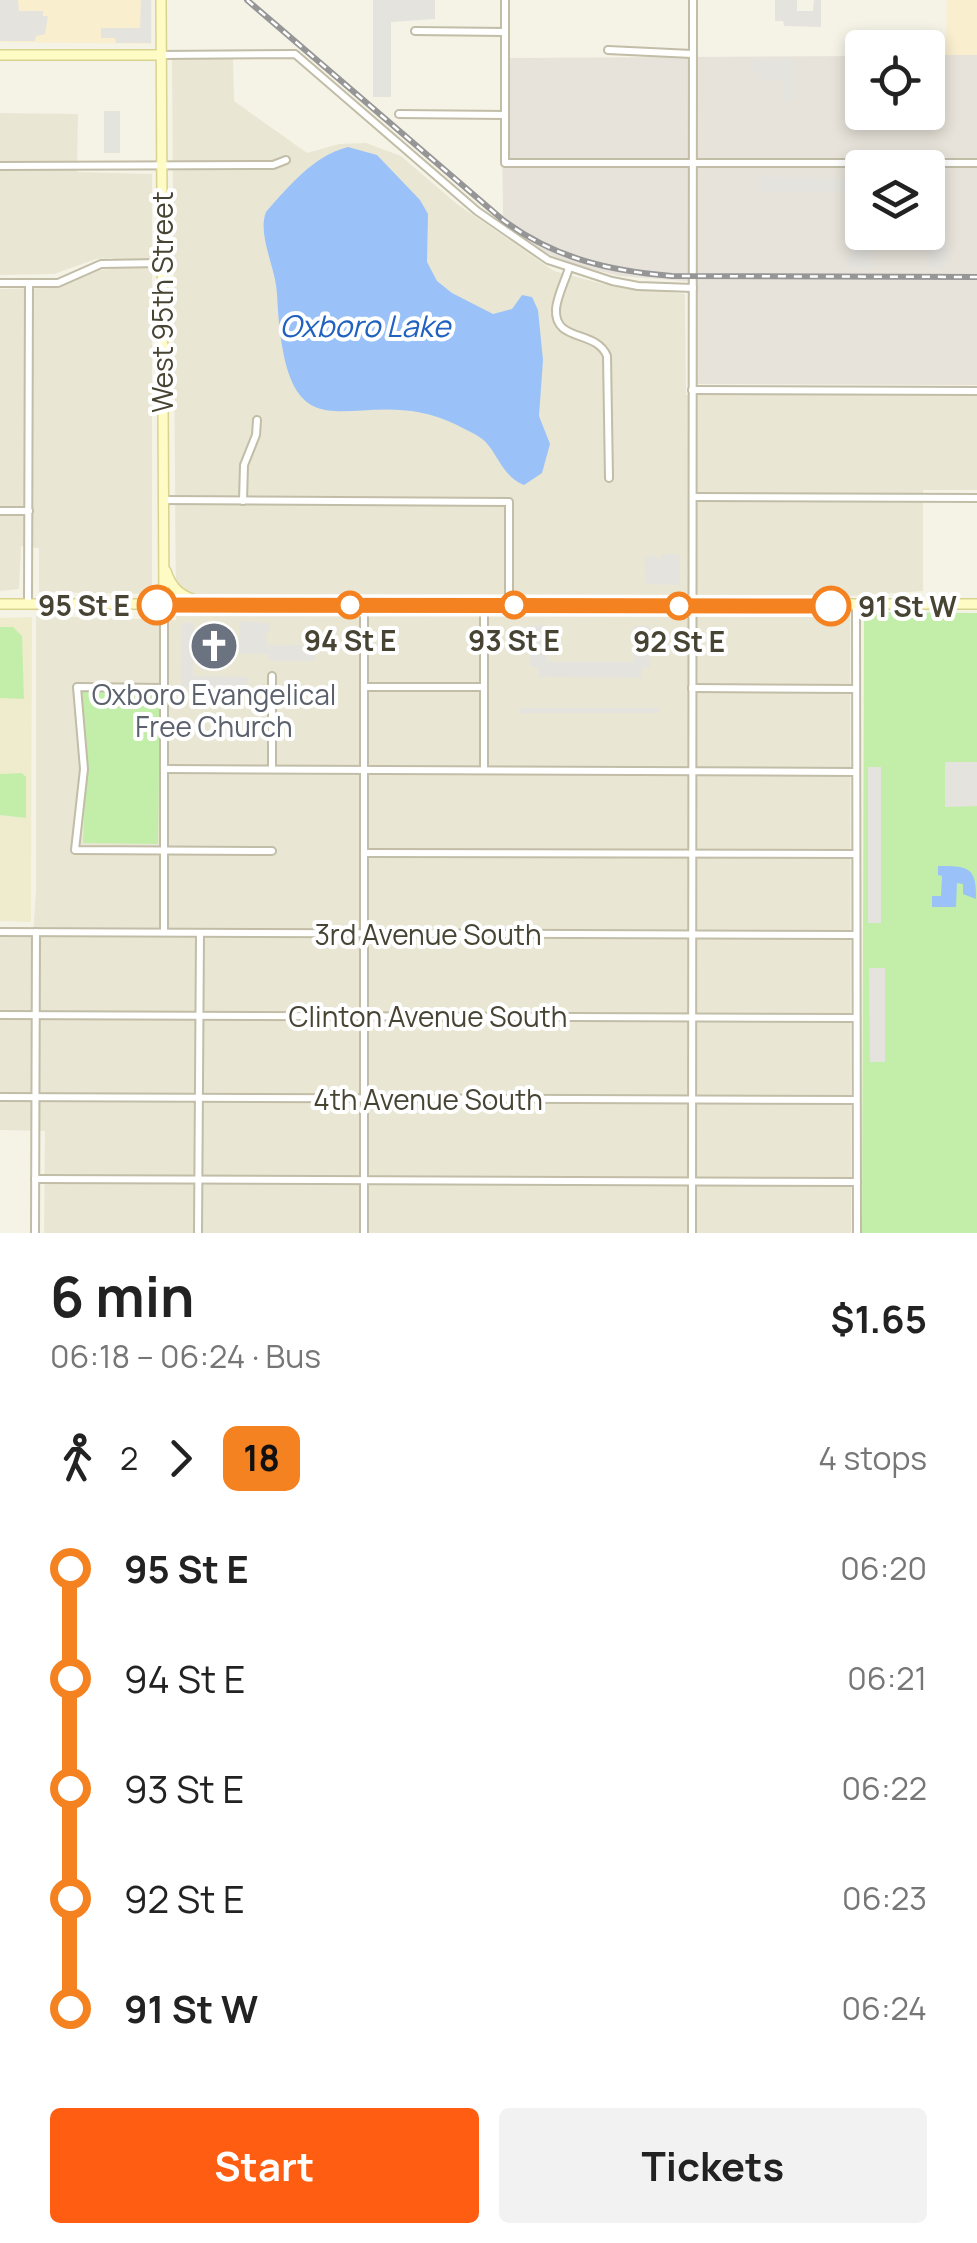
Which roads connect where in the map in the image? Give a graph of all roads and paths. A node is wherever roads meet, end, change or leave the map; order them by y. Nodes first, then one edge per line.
1 (161, 0) edge
2 (505, 0) edge
3 (693, 0) edge
4 (414, 31) dead end
5 (505, 32) junction
6 (608, 50) dead end
7 (692, 54) junction
8 (0, 55) edge
9 (161, 55) junction
10 (399, 114) dead end
11 (505, 115) junction
12 (286, 160) dead end
13 (977, 163) edge
14 (692, 164) junction
15 (162, 165) junction
16 (0, 166) edge
17 (162, 264) junction
18 (568, 268) junction
19 (0, 283) edge
20 (29, 283) junction
21 (692, 288) junction
22 (692, 390) junction
23 (977, 391) edge
24 (257, 420) dead end
25 (609, 478) dead end
26 (692, 497) junction
27 (977, 498) edge
28 (162, 500) junction
29 (243, 501) junction
30 (29, 511) junction
31 (0, 512) edge
32 (163, 560) junction
33 (0, 604) edge
34 (28, 604) junction
35 (977, 604) edge
36 (164, 605) junction
37 (207, 605) junction
38 (364, 605) junction
39 (484, 605) junction
40 (509, 605) junction
41 (693, 606) junction
42 (856, 606) junction
43 (272, 676) dead end
44 (364, 687) junction
45 (484, 687) junction
46 (164, 688) junction
47 (692, 688) junction
48 (856, 689) junction
49 (272, 768) junction
50 (164, 769) junction
51 (364, 769) junction
52 (484, 769) junction
53 (692, 771) junction
54 (856, 772) junction
55 (163, 850) junction
56 (272, 851) dead end
57 (364, 852) junction
58 (692, 854) junction
59 (856, 854) junction
60 (0, 932) edge
61 (36, 932) junction
62 (164, 932) junction
63 (200, 932) junction
64 (364, 934) junction
65 (692, 935) junction
66 (856, 936) junction
67 (0, 1015) edge
68 (35, 1015) junction
69 (200, 1016) junction
70 (364, 1016) junction
71 (692, 1017) junction
72 (856, 1018) junction
73 (0, 1097) edge
74 (35, 1097) junction
75 (199, 1098) junction
76 (364, 1098) junction
77 (692, 1100) junction
78 (856, 1100) junction
79 (35, 1179) junction
80 (199, 1180) junction
81 (364, 1181) junction
82 (692, 1182) junction
83 (857, 1182) junction
84 (35, 1233) edge
85 (198, 1233) edge
86 (364, 1233) edge
87 (692, 1233) edge
88 (857, 1233) edge

1 - 9 main road, West 95th Street
2 - 5 street
3 - 7 street
4 - 5 street
5 - 11 street
6 - 7 street
7 - 14 street
8 - 9 main road
9 - 15 main road, West 95th Street
9 - 18 street
10 - 11 street
11 - 14 street
12 - 15 street
13 - 14 street
14 - 21 street
15 - 16 street
15 - 17 main road, West 95th Street
17 - 20 street
17 - 28 main road, West 95th Street
18 - 21 street
18 - 25 street
19 - 20 street
20 - 30 street
21 - 22 street
22 - 23 street
22 - 26 street
24 - 29 street
26 - 27 street
26 - 41 street
28 - 29 street
28 - 32 main road, West 95th Street
29 - 40 street
30 - 31 street
30 - 34 street
32 - 36 main road, West 95th Street
32 - 37 main road
33 - 34 main road
34 - 36 main road
35 - 42 main road
36 - 37 main road
36 - 46 street
37 - 38 main road
38 - 39 main road
38 - 44 street
39 - 40 main road
39 - 45 street
40 - 41 main road
41 - 42 main road
41 - 47 street
42 - 48 street
43 - 49 street
44 - 45 street
44 - 51 street
45 - 52 street
46 - 50 street
46 - 55 street
47 - 48 street
47 - 53 street
48 - 54 street
49 - 50 street
49 - 51 street
50 - 55 street
51 - 52 street
51 - 57 street
52 - 53 street
53 - 54 street
53 - 58 street
54 - 59 street
55 - 56 street
55 - 62 street
57 - 58 street
57 - 64 street
58 - 59 street
58 - 65 street
59 - 66 street
60 - 61 street, 3rd Avenue South
61 - 62 street, 3rd Avenue South
61 - 68 street
62 - 63 street, 3rd Avenue South
63 - 64 street, 3rd Avenue South
63 - 69 street
64 - 65 street, 3rd Avenue South
64 - 70 street
65 - 66 street, 3rd Avenue South
65 - 71 street
66 - 72 street
67 - 68 street, Clinton Avenue South
68 - 69 street, Clinton Avenue South
68 - 74 street
69 - 70 street, Clinton Avenue South
69 - 75 street
70 - 71 street, Clinton Avenue South
70 - 76 street
71 - 72 street, Clinton Avenue South
71 - 77 street
72 - 78 street
73 - 74 street, 4th Avenue South
74 - 75 street, 4th Avenue South
74 - 79 street
75 - 76 street, 4th Avenue South
75 - 80 street
76 - 77 street, 4th Avenue South
76 - 81 street
77 - 78 street, 4th Avenue South
77 - 82 street
78 - 83 street
79 - 80 street
79 - 84 street
80 - 81 street
80 - 85 street
81 - 82 street
81 - 86 street
82 - 83 street
82 - 87 street
83 - 88 street

